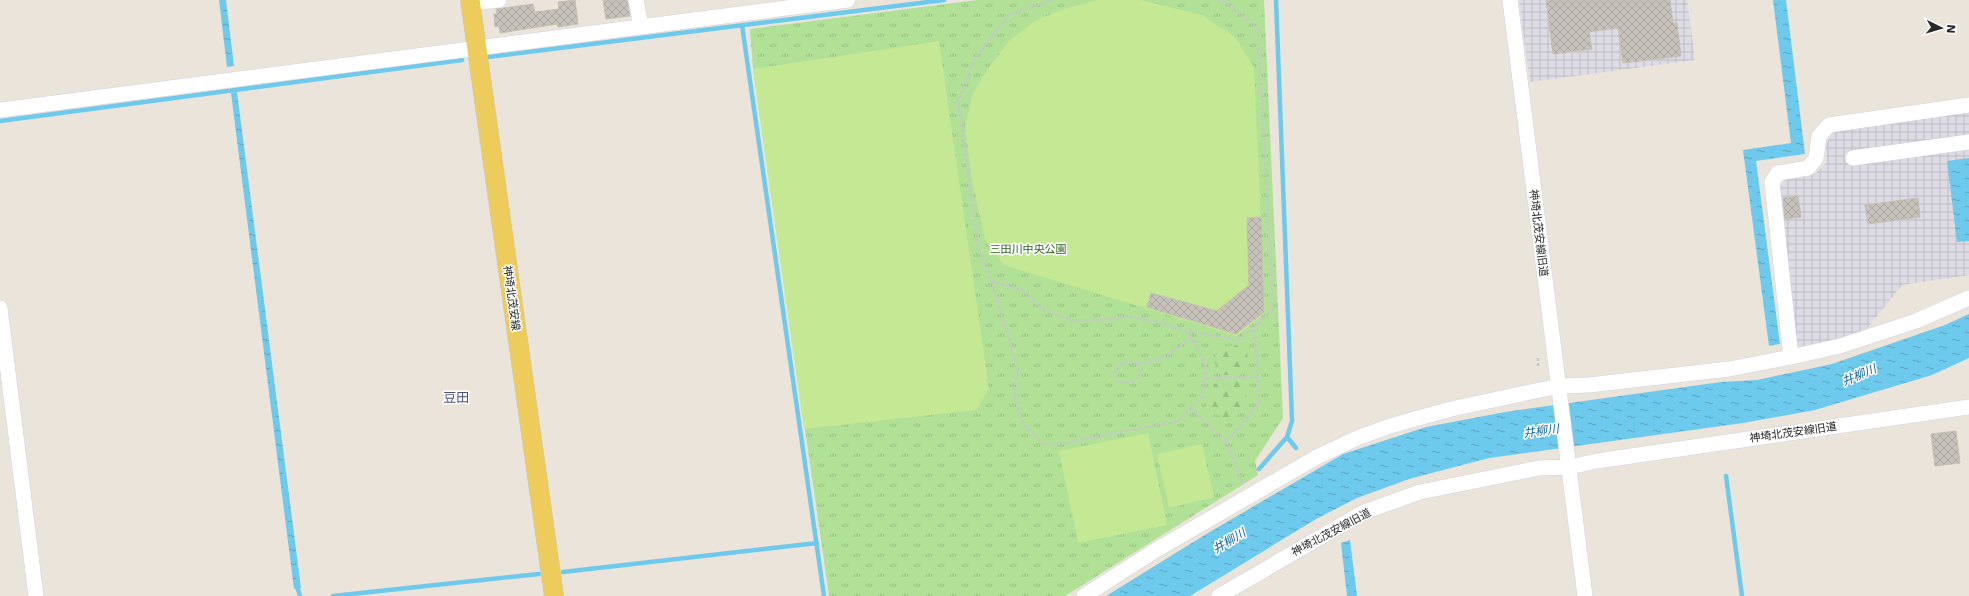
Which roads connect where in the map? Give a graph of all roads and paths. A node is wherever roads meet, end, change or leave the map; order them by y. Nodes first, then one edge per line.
1 (498, 0) edge
2 (636, 0) edge
3 (848, 0) edge
4 (1052, 0) edge
5 (1218, 0) edge
6 (1510, 0) edge
7 (470, 2) edge
8 (742, 7) edge
9 (641, 26) junction
10 (476, 47) junction
11 (1969, 105) edge
12 (0, 110) edge
13 (1969, 142) edge
14 (1853, 158) dead end
15 (992, 281) junction
16 (1969, 298) edge
17 (0, 308) edge
18 (1254, 328) junction
19 (1188, 331) junction
20 (1191, 338) junction
21 (1791, 357) junction
22 (1138, 364) junction
23 (1257, 377) junction
24 (1204, 378) junction
25 (1560, 392) junction
26 (1969, 406) edge
27 (1191, 408) junction
28 (1227, 442) junction
29 (1568, 460) junction
30 (1247, 497) junction
31 (36, 596) edge
32 (554, 596) edge
33 (1084, 596) edge
34 (1219, 596) edge
35 (1584, 596) edge

1 - 7 street
2 - 9 street
3 - 8 street
4 - 15 path
5 - 18 path
6 - 25 street, 神埼北茂安線旧道
7 - 10 main road, 神埼北茂安線
8 - 9 street
9 - 10 street
10 - 12 street
10 - 32 main road, 神埼北茂安線
11 - 21 street
13 - 14 street
15 - 19 path
15 - 27 path
16 - 21 street
17 - 31 street
18 - 19 path
18 - 23 path
19 - 20 path
20 - 22 path
20 - 24 path
21 - 25 street
22 - 22 path
23 - 24 path
23 - 28 path
24 - 27 path
25 - 29 street, 神埼北茂安線旧道
25 - 30 street
26 - 29 street, 神埼北茂安線旧道
27 - 28 path
28 - 30 path
29 - 34 street, 神埼北茂安線旧道
29 - 35 street
30 - 33 street

